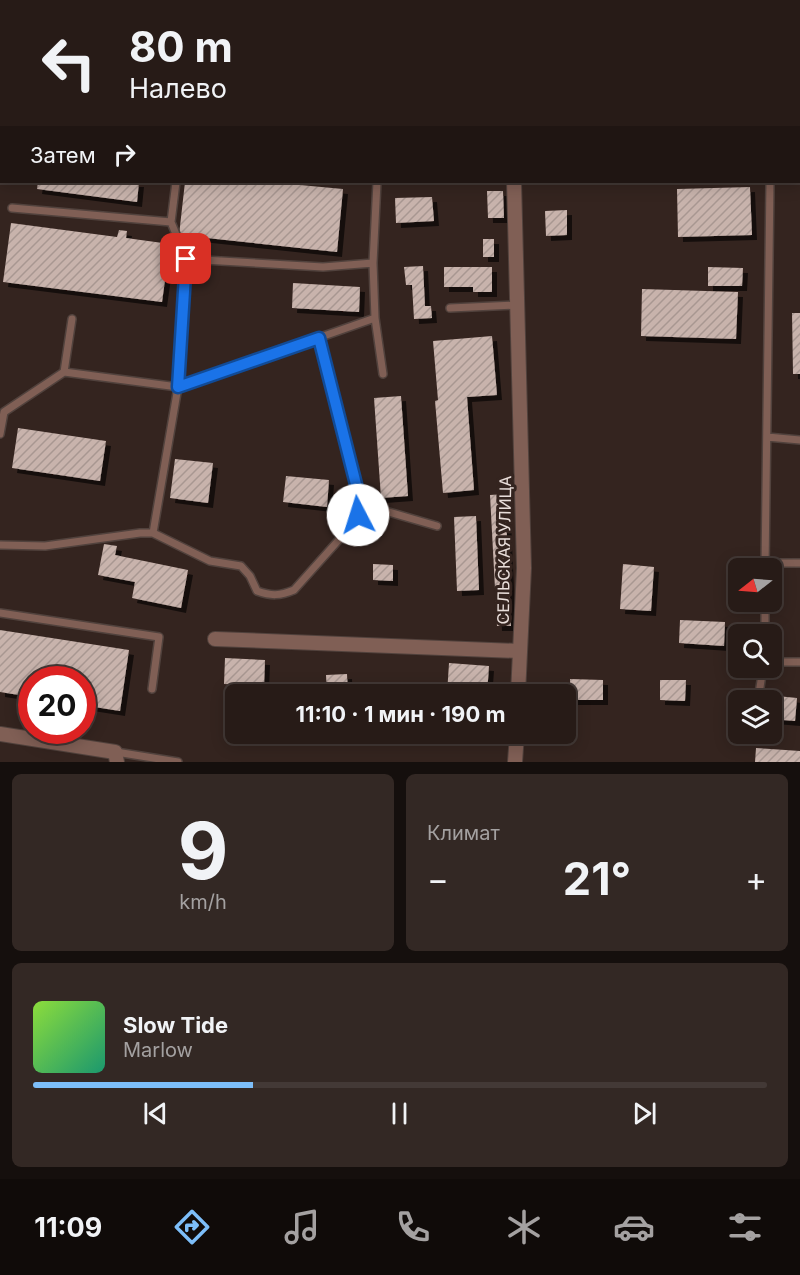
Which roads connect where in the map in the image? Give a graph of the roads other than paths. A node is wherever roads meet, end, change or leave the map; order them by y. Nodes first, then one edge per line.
1 (176, 183) edge
2 (377, 183) edge
3 (514, 183) edge
4 (770, 183) edge
5 (12, 208) dead end
6 (171, 222) junction
7 (186, 259) junction
8 (373, 263) junction
9 (517, 305) junction
10 (450, 308) dead end
11 (375, 318) junction
12 (72, 319) dead end
13 (319, 338) junction
14 (64, 372) junction
15 (383, 374) dead end
16 (178, 387) junction
17 (0, 434) edge
18 (767, 438) junction
19 (800, 440) edge
20 (361, 504) junction
21 (437, 526) dead end
22 (153, 533) junction
23 (0, 545) edge
24 (765, 558) edge
25 (800, 563) edge
26 (782, 565) edge
27 (0, 612) edge
28 (215, 639) dead end
29 (519, 651) junction
30 (782, 662) edge
31 (800, 662) edge
32 (518, 684) edge
33 (152, 689) dead end
34 (0, 734) edge
35 (516, 744) edge
36 (116, 757) edge
37 (178, 762) edge
38 (515, 762) edge

1 - 6 lane
2 - 8 lane
3 - 9 street, СЕЛЬСКАЯ УЛИЦА
4 - 18 lane
5 - 6 lane
6 - 7 lane
7 - 8 lane
7 - 16 lane
8 - 11 lane
9 - 10 lane
9 - 29 street, СЕЛЬСКАЯ УЛИЦА
11 - 13 lane
11 - 15 lane
12 - 14 lane
13 - 16 lane
13 - 20 lane
14 - 16 lane
14 - 17 lane
16 - 22 lane
18 - 19 lane
18 - 24 lane
20 - 21 lane
20 - 22 lane
22 - 23 lane
25 - 26 lane
27 - 33 lane
28 - 29 street
29 - 32 street, СЕЛЬСКАЯ УЛИЦА
30 - 31 lane
34 - 36 street
35 - 38 street
36 - 37 lane

